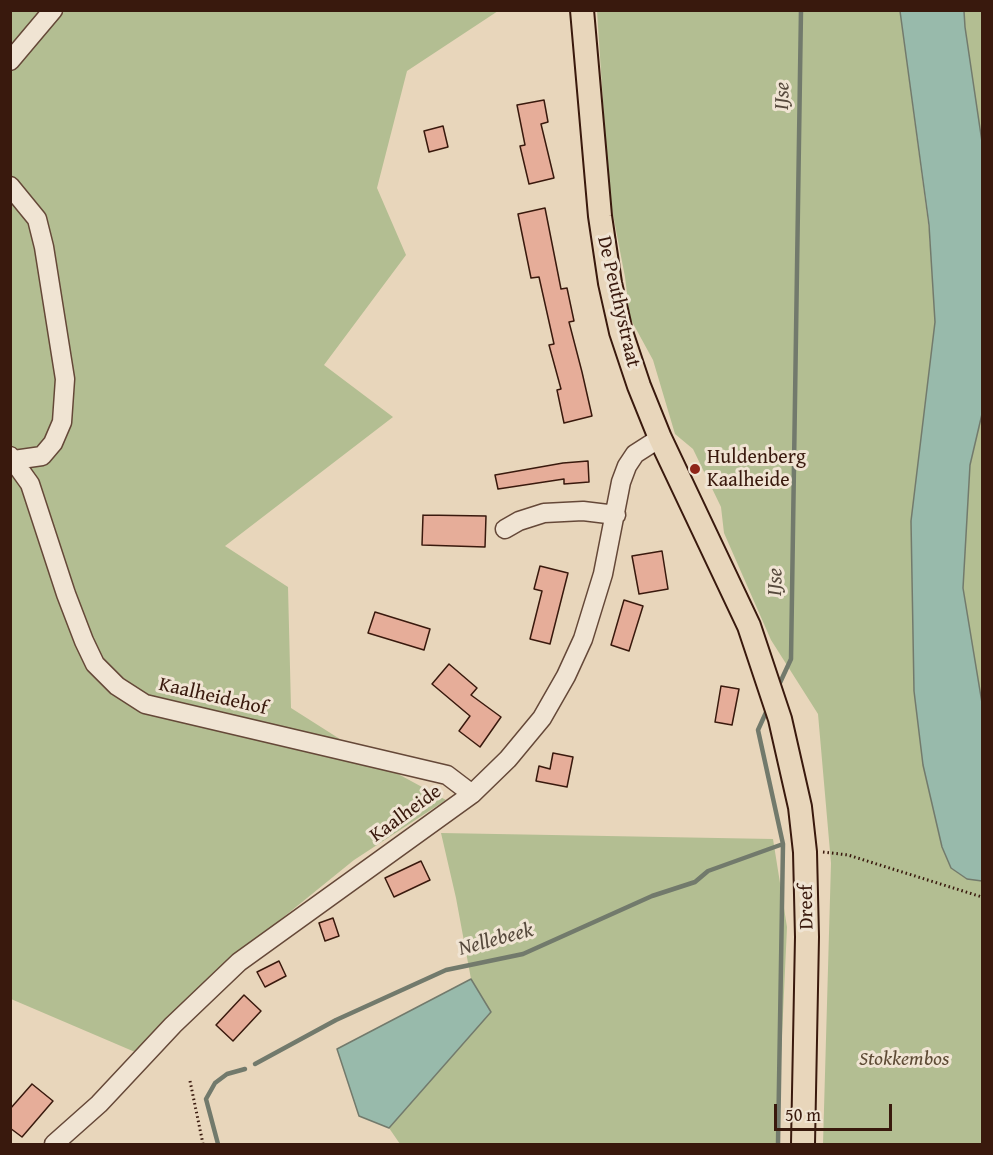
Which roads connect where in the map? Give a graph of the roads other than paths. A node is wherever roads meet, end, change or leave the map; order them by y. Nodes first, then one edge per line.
1 (52, 10) edge
2 (582, 10) edge
3 (10, 61) edge
4 (10, 186) edge
5 (660, 438) junction
6 (12, 458) edge
7 (616, 515) junction
8 (505, 529) dead end
9 (766, 675) joint
10 (472, 795) junction
11 (54, 1144) edge
12 (803, 1144) edge

1 - 3 street
2 - 5 main road, De Peuthystraat
4 - 6 street, Kaalheidehof
5 - 7 street, Kaalheide
5 - 9 main road, De Peuthystraat
6 - 10 street, Kaalheidehof
7 - 8 street
7 - 10 street, Kaalheide
9 - 12 main road, Dreef
10 - 11 street, Kaalheide

